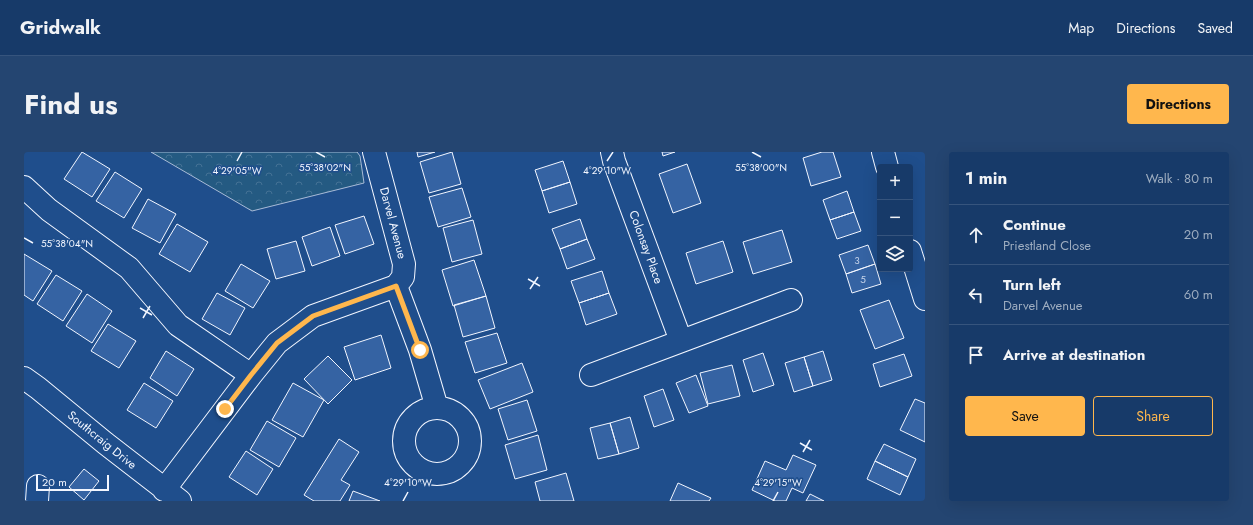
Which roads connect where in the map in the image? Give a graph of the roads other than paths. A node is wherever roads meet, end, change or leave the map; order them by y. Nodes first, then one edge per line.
1 (374, 152) edge
2 (612, 152) edge
3 (883, 152) edge
4 (886, 164) edge
5 (24, 187) edge
6 (915, 252) edge
7 (396, 286) junction
8 (925, 299) edge
9 (790, 300) dead end
10 (681, 341) junction
11 (251, 375) junction
12 (591, 375) dead end
13 (24, 378) edge
14 (438, 408) dead end
15 (172, 495) edge

1 - 7 street, Darvel Avenue
2 - 10 street, Colonsay Place
3 - 4 street
5 - 11 street
6 - 8 street
7 - 11 street
7 - 14 street
9 - 10 street
10 - 12 street
11 - 15 street
13 - 15 street, Southcraig Drive

